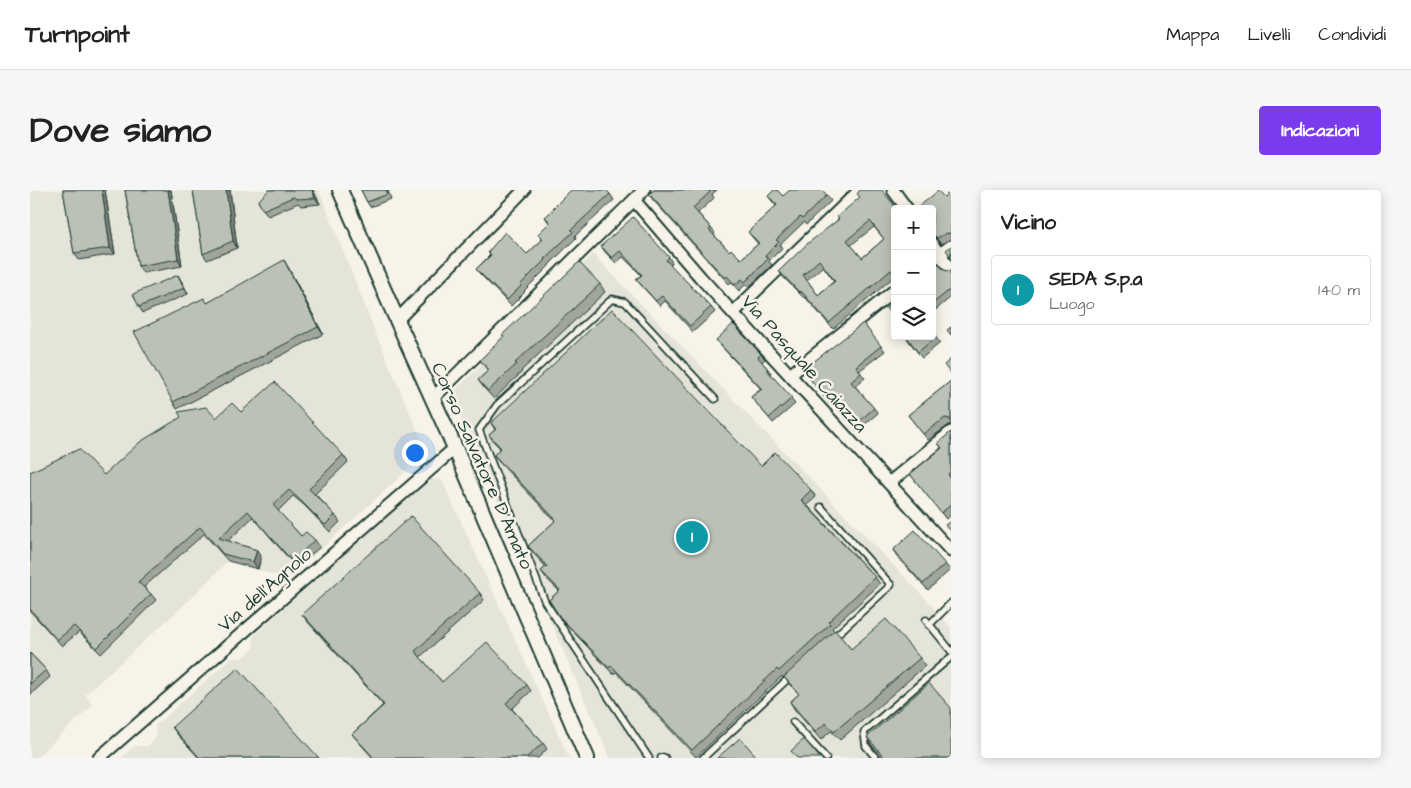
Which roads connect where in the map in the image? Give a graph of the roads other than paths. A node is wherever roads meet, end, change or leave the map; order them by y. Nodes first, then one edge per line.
1 (340, 190) edge
2 (524, 190) edge
3 (644, 190) edge
4 (860, 190) edge
5 (893, 190) edge
6 (634, 200) junction
7 (903, 205) edge
8 (951, 246) edge
9 (936, 257) edge
10 (951, 269) edge
11 (891, 293) edge
12 (733, 313) junction
13 (397, 320) junction
14 (790, 375) junction
15 (432, 399) junction
16 (715, 399) dead end
17 (951, 432) edge
18 (454, 448) junction
19 (889, 483) junction
20 (821, 507) dead end
21 (951, 551) edge
22 (951, 603) edge
23 (826, 645) edge
24 (951, 651) edge
25 (951, 657) edge
26 (797, 672) edge
27 (794, 722) edge
28 (99, 758) edge
29 (587, 758) edge
30 (649, 758) edge
31 (661, 758) edge
32 (665, 758) edge
33 (703, 758) edge
34 (826, 758) edge
35 (876, 758) edge

1 - 13 street, Corso Salvatore D'Amato
2 - 13 street
3 - 6 street
4 - 12 street
5 - 7 street
6 - 12 street, Via Pasquale Caiazza
6 - 15 street
8 - 9 street
9 - 10 street
11 - 14 street
12 - 14 street, Via Pasquale Caiazza
13 - 15 street, Corso Salvatore D'Amato
14 - 19 street, Via Pasquale Caiazza
15 - 18 street, Corso Salvatore D'Amato
16 - 30 lane
17 - 19 street
18 - 28 street, Via dell'Agnolo
18 - 29 street, Corso Salvatore D'Amato
19 - 21 street, Via Pasquale Caiazza
20 - 23 lane
22 - 24 lane
25 - 35 lane
26 - 33 lane
27 - 34 lane
31 - 32 lane

